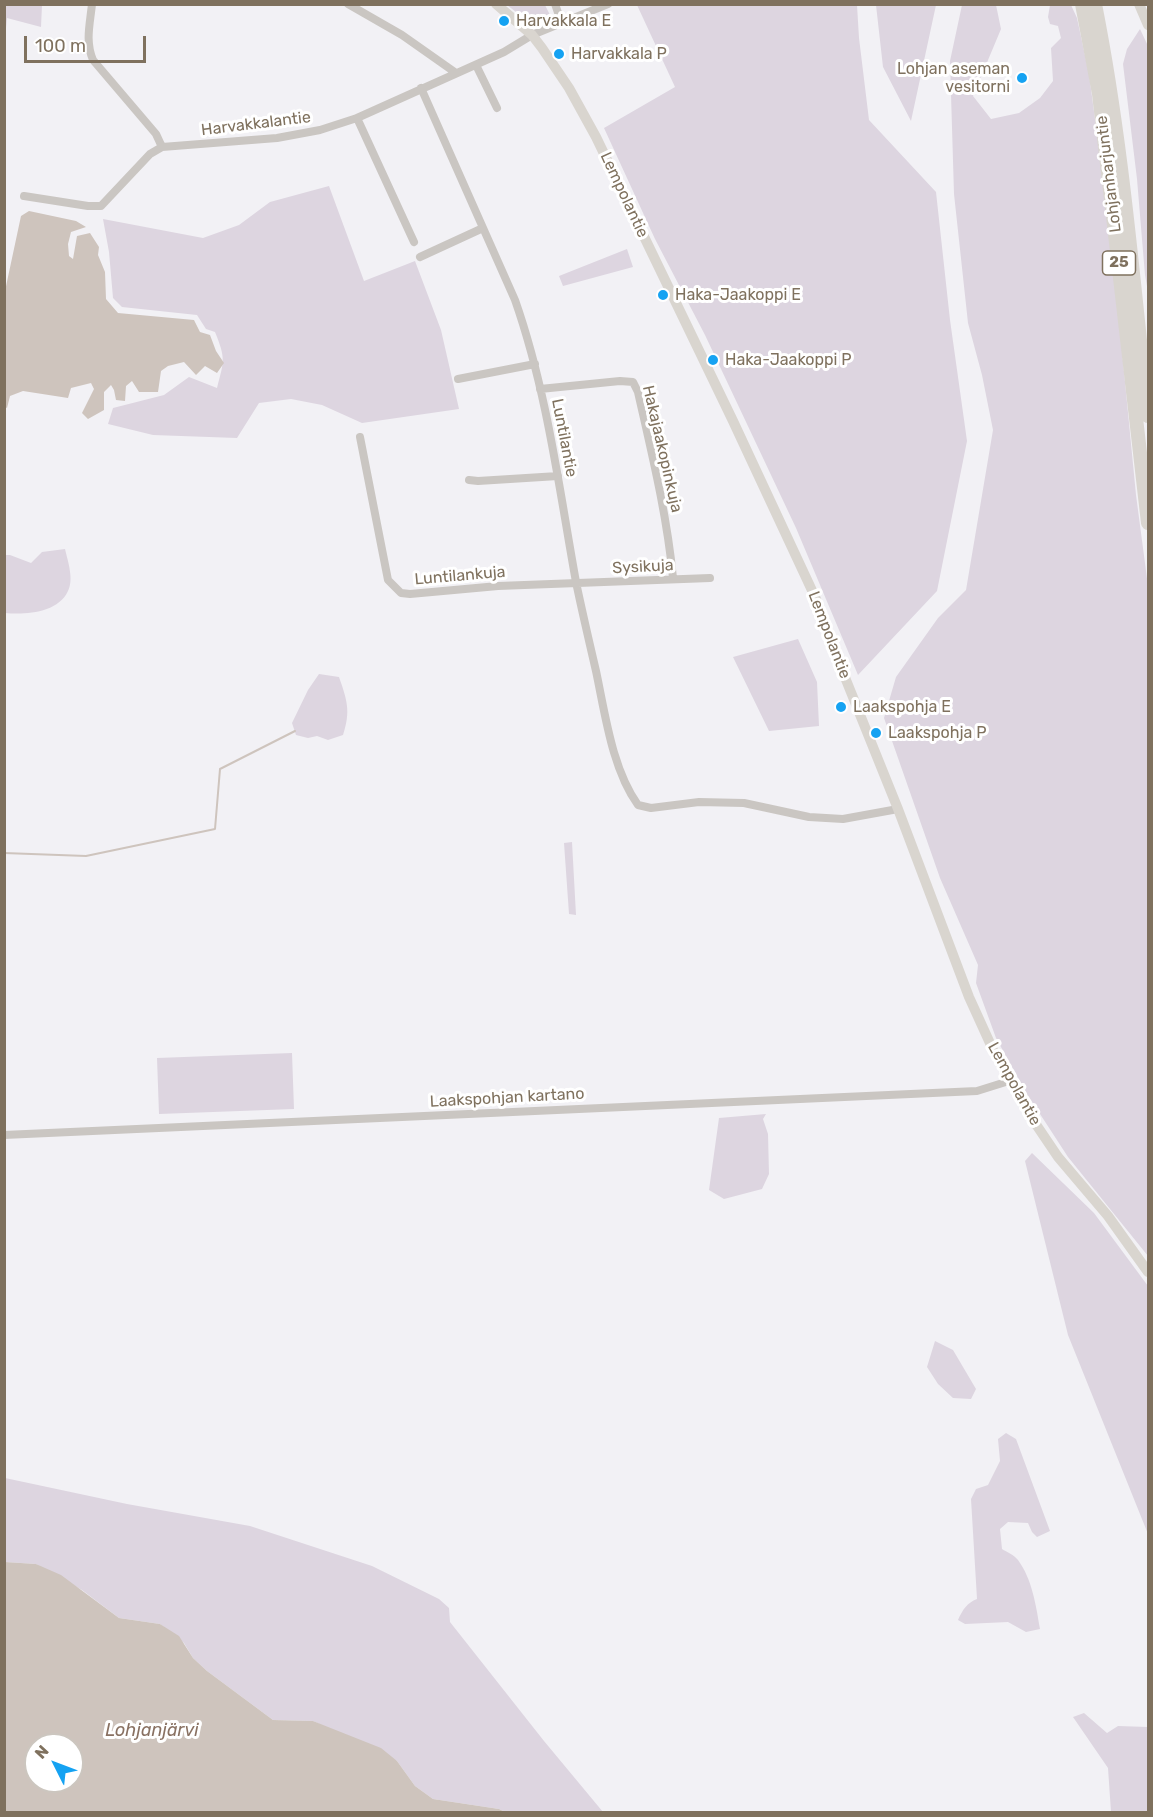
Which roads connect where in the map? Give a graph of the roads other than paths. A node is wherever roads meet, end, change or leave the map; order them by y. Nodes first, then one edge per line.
1 (92, 4) edge
2 (348, 4) edge
3 (496, 4) edge
4 (555, 4) edge
5 (608, 4) edge
6 (1082, 4) edge
7 (1095, 4) edge
8 (1139, 4) edge
9 (562, 24) junction
10 (1149, 25) edge
11 (532, 35) junction
12 (476, 65) junction
13 (456, 74) junction
14 (421, 88) junction
15 (496, 108) dead end
16 (357, 118) junction
17 (162, 147) junction
18 (24, 196) dead end
19 (483, 228) junction
20 (414, 242) dead end
21 (420, 257) dead end
22 (535, 364) junction
23 (458, 379) dead end
24 (540, 389) junction
25 (1149, 416) edge
26 (360, 437) dead end
27 (558, 476) junction
28 (469, 480) dead end
29 (1149, 523) edge
30 (673, 578) junction
31 (710, 578) dead end
32 (577, 584) junction
33 (898, 809) junction
34 (1009, 1082) junction
35 (4, 1135) edge
36 (1149, 1272) edge

1 - 17 street
2 - 13 street
3 - 11 street, Lempolantie
4 - 9 street
5 - 9 street, Harvakkalantie
6 - 29 highway, Lohjanharjuntie / 25
7 - 25 highway, Lohjanharjuntie / 25
8 - 10 street
9 - 11 street, Harvakkalantie
11 - 12 street, Harvakkalantie
11 - 33 street, Lempolantie
12 - 13 street, Harvakkalantie
12 - 15 street
13 - 14 street, Harvakkalantie
14 - 16 street, Harvakkalantie
14 - 19 street, Luntilantie
16 - 17 street, Harvakkalantie
16 - 20 street
17 - 18 street
19 - 21 street
19 - 22 street, Luntilantie
22 - 23 street
22 - 24 street, Luntilantie
24 - 27 street, Luntilantie
24 - 30 street, Hakajaakopinkuja
26 - 32 street, Luntilankuja
27 - 28 street
27 - 32 street, Luntilantie
30 - 31 street, Sysikuja
30 - 32 street, Sysikuja
32 - 33 street, Luntilantie
33 - 34 street, Lempolantie
34 - 35 street, Laakspohjan kartano
34 - 36 street, Lempolantie

